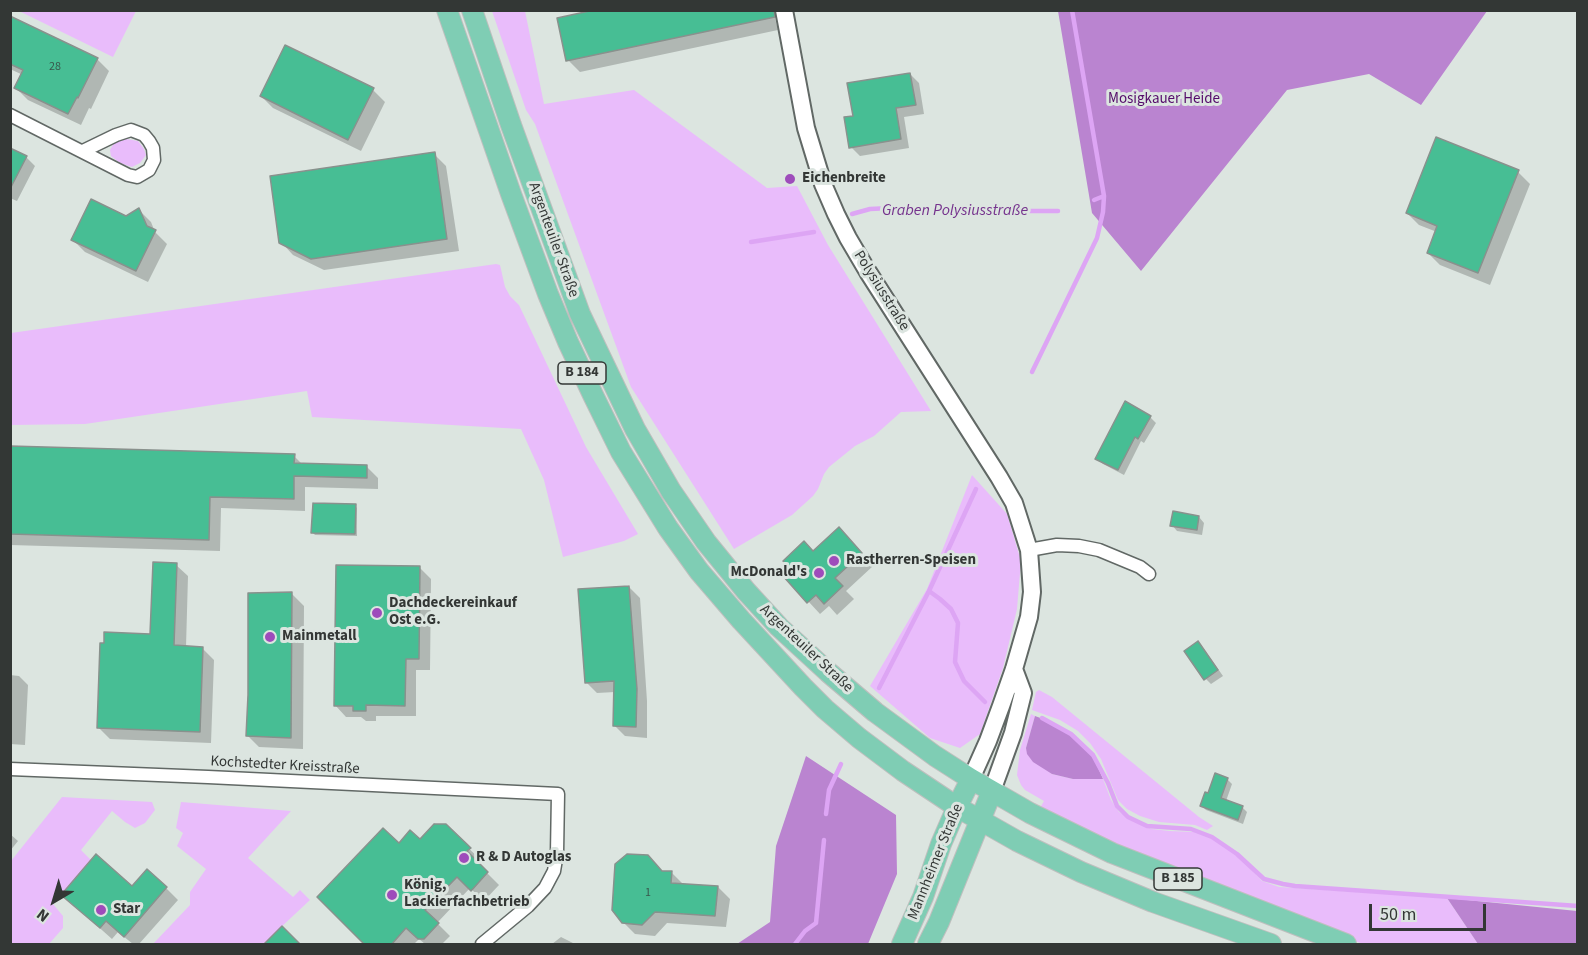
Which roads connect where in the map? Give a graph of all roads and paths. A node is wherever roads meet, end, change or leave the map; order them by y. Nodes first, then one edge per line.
1 (447, 10) edge
2 (472, 10) edge
3 (784, 10) edge
4 (10, 115) edge
5 (83, 151) junction
6 (1029, 550) junction
7 (1149, 574) dead end
8 (1014, 669) junction
9 (10, 769) edge
10 (971, 779) junction
11 (992, 791) junction
12 (957, 807) junction
13 (980, 821) junction
14 (482, 945) edge
15 (902, 945) edge
16 (928, 945) edge
17 (1271, 945) edge
18 (1346, 945) edge

1 - 12 main road, Argenteuiler Straße / B 184
2 - 10 main road, Argenteuiler Straße / B 184
3 - 6 street, Polysiusstraße
4 - 5 street
5 - 5 street
6 - 7 street
6 - 8 street, Polysiusstraße
8 - 10 street, Polysiusstraße
8 - 11 street
9 - 14 street, Kochstedter Kreisstraße
10 - 11 main road, Argenteuiler Straße / B 184
10 - 12 main road, Mannheimer Straße
11 - 13 main road, Mannheimer Straße
11 - 18 main road, Argenteuiler Straße / B 185
12 - 13 main road, Argenteuiler Straße / B 184
12 - 15 main road, Mannheimer Straße
13 - 16 main road, Mannheimer Straße
13 - 17 main road, Argenteuiler Straße / B 185

